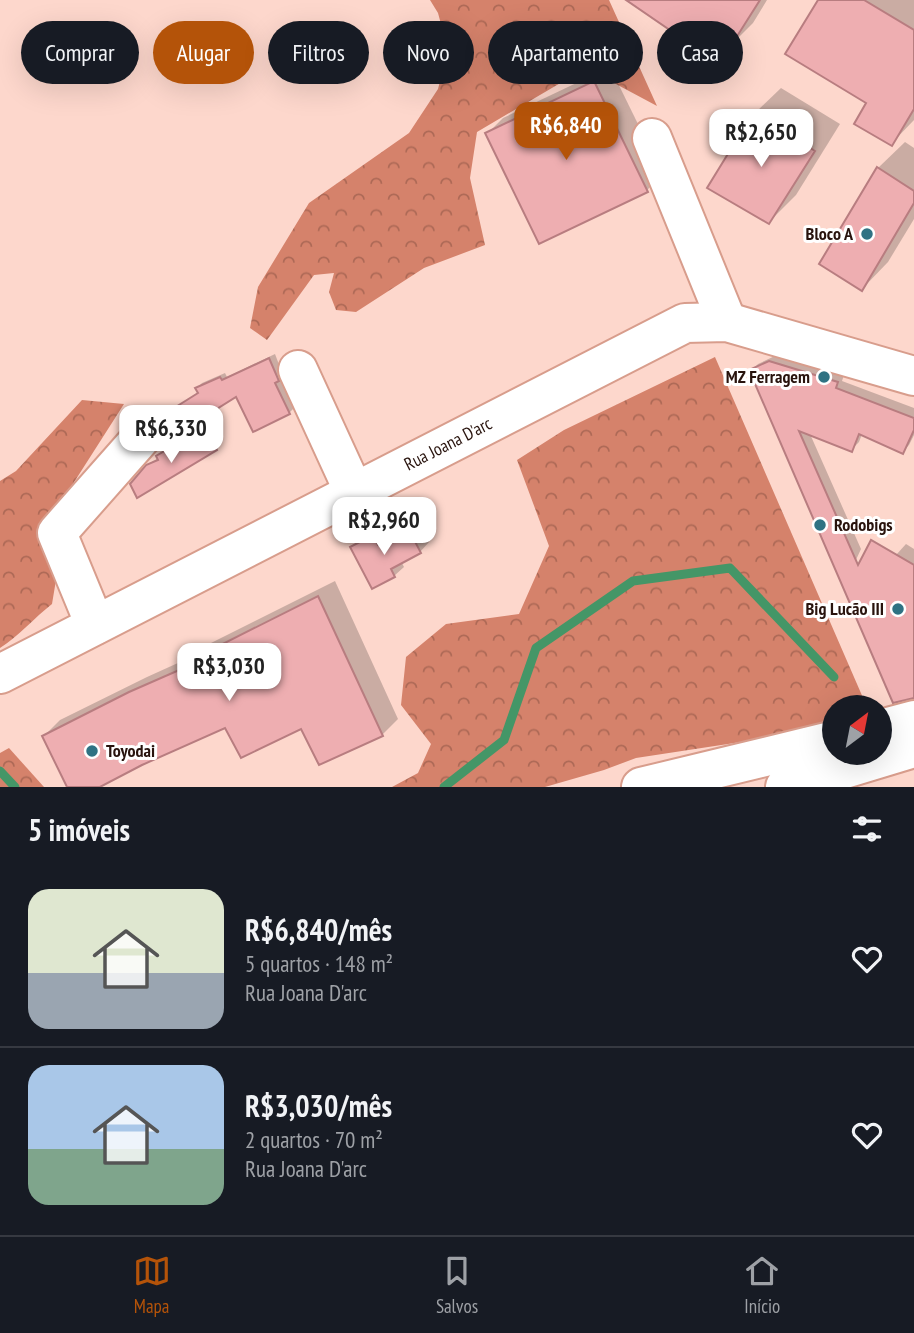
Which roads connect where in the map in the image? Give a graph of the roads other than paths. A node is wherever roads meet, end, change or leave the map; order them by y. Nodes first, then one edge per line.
1 (652, 138) dead end
2 (727, 322) junction
3 (298, 370) dead end
4 (914, 376) edge
5 (148, 430) dead end
6 (354, 492) junction
7 (95, 625) junction
8 (0, 674) edge
9 (914, 720) edge
10 (892, 726) edge
11 (822, 743) edge
12 (914, 748) edge
13 (641, 787) edge
14 (785, 787) edge

1 - 2 street
2 - 4 street, Rua Joana D'arc
2 - 6 street, Rua Joana D'arc
3 - 6 street
5 - 7 street
6 - 7 street, Rua Joana D'arc
7 - 8 street, Rua Joana D'arc
9 - 10 street
11 - 13 street
12 - 14 street

